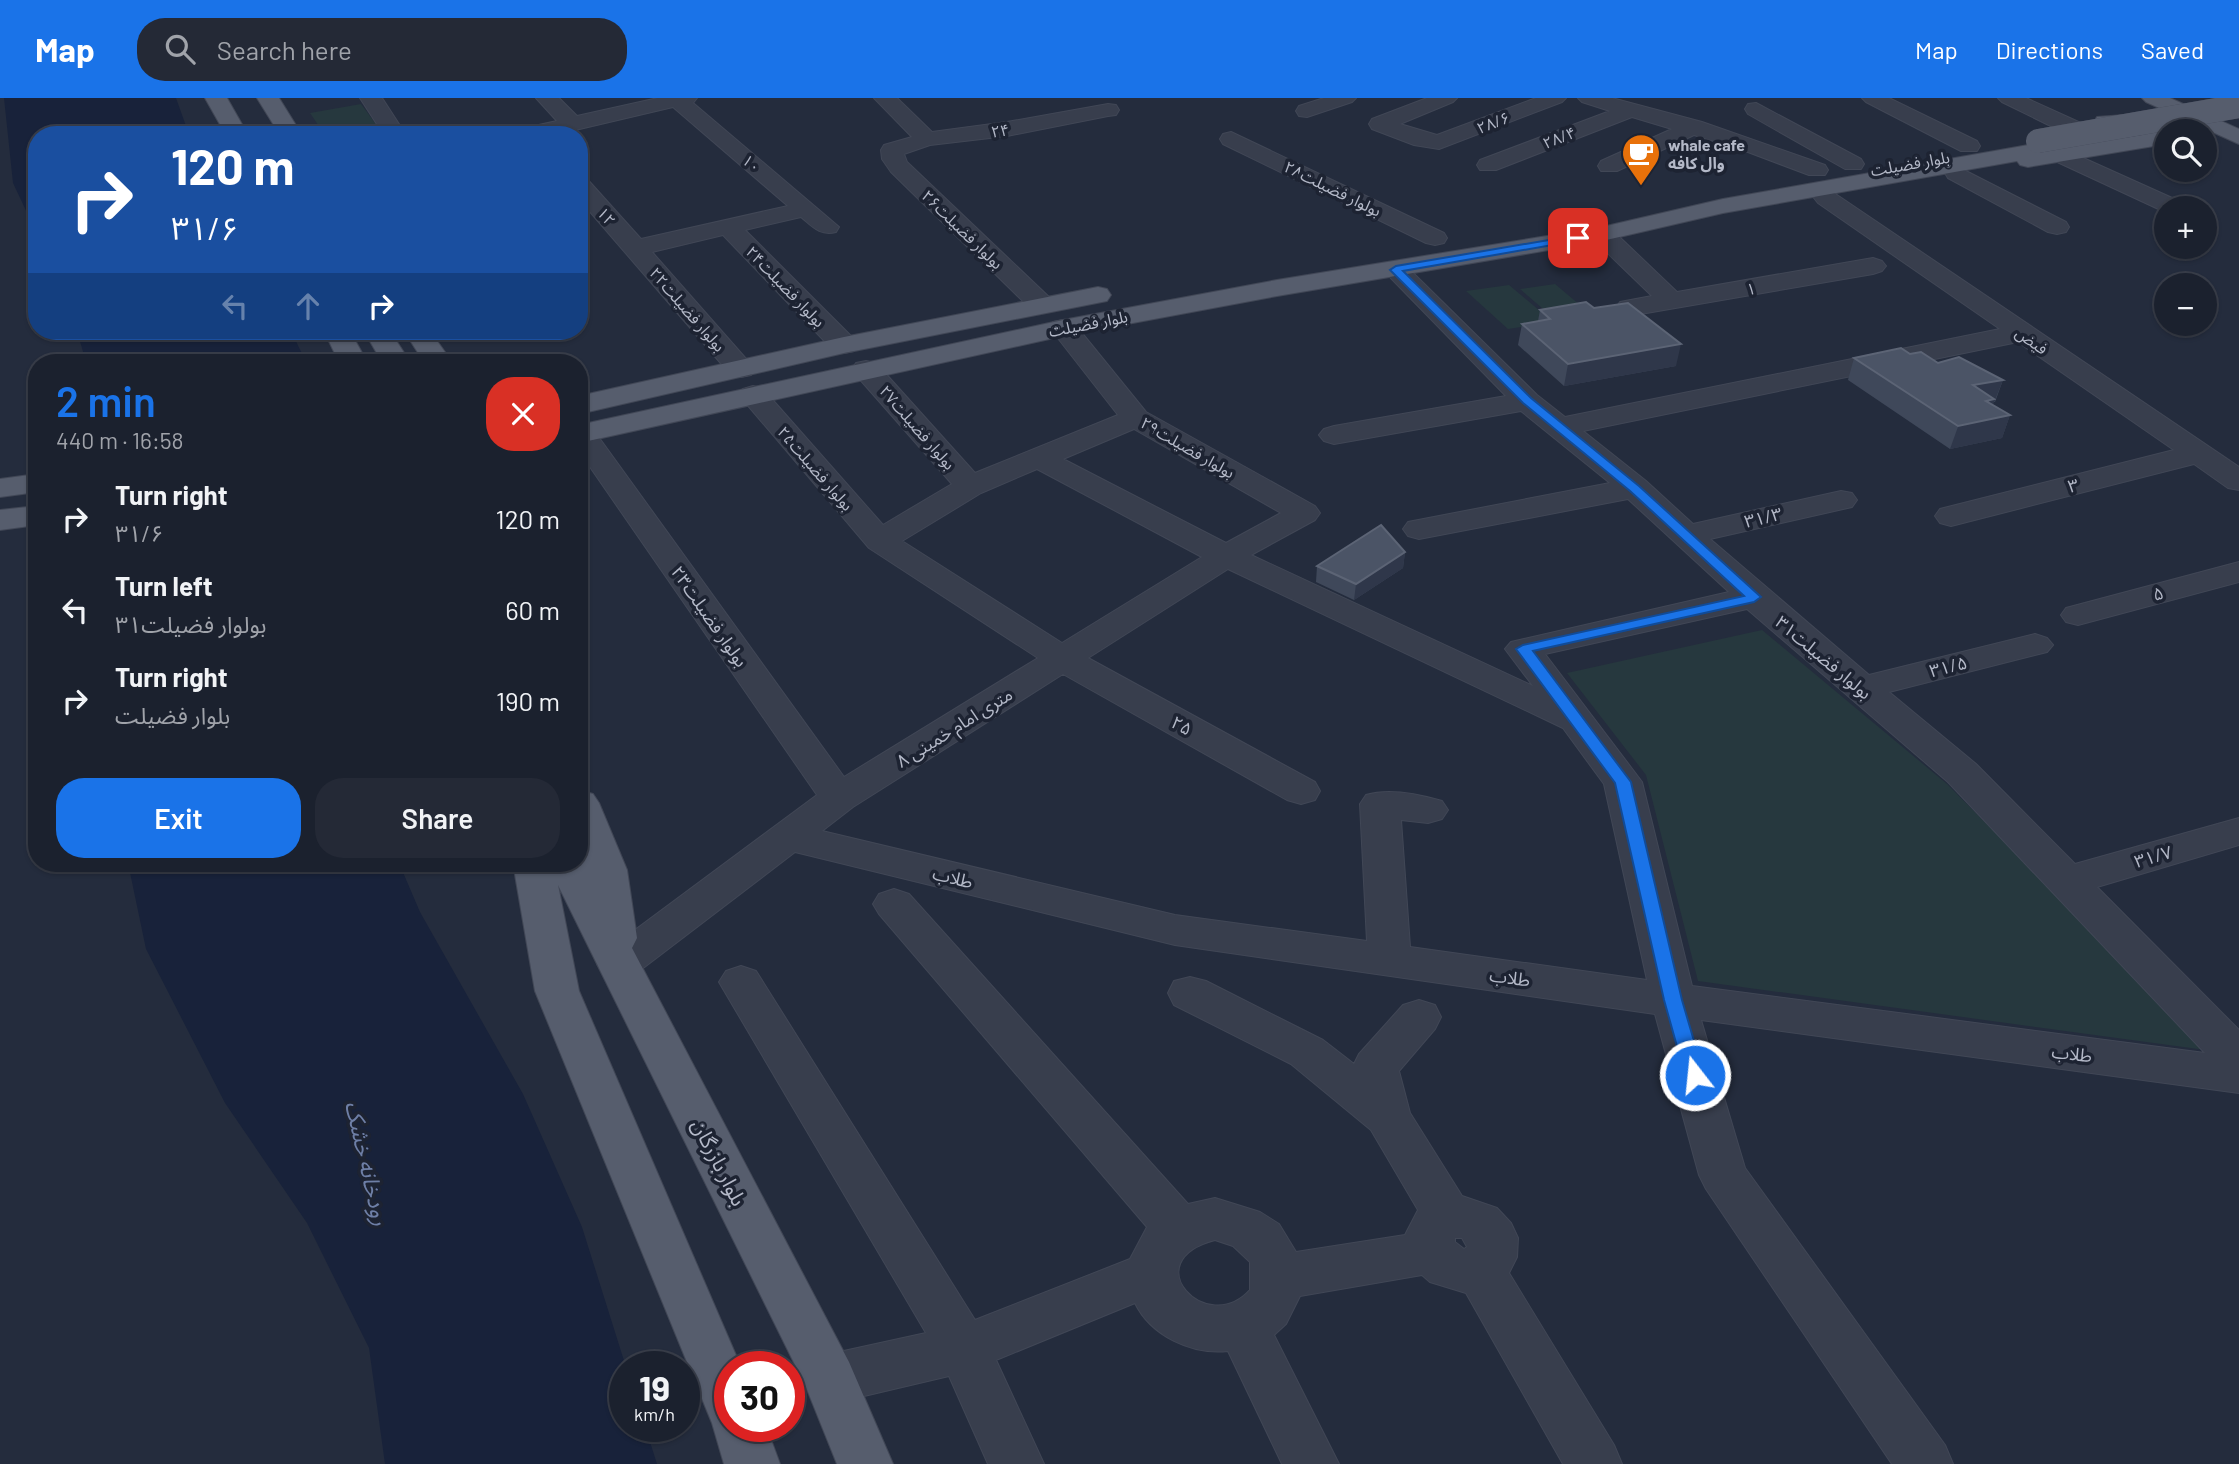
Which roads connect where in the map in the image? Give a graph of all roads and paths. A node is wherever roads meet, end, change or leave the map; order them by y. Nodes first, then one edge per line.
1 (216, 98) edge
2 (268, 98) edge
3 (371, 98) edge
4 (547, 98) edge
5 (885, 98) edge
6 (1345, 98) edge
7 (1446, 98) edge
8 (1555, 98) edge
9 (1590, 98) edge
10 (1873, 98) edge
11 (2009, 98) edge
12 (2117, 98) edge
13 (2153, 98) edge
14 (2184, 98) edge
15 (679, 99) edge
16 (2239, 106) edge
17 (1108, 109) edge
18 (1756, 109) dead end
19 (1631, 110) junction
20 (1307, 111) dead end
21 (2239, 115) edge
22 (2112, 121) junction
23 (2239, 123) edge
24 (572, 124) junction
25 (231, 126) edge
26 (285, 126) edge
27 (389, 126) edge
28 (564, 126) edge
29 (1694, 127) junction
30 (2075, 129) junction
31 (2154, 133) edge
32 (2239, 138) edge
33 (926, 139) junction
34 (1231, 139) dead end
35 (2154, 142) edge
36 (1969, 146) junction
37 (2217, 147) edge
38 (892, 149) joint
39 (2239, 150) edge
40 (2061, 155) junction
41 (1853, 164) junction
42 (1488, 165) dead end
43 (1609, 166) dead end
44 (1817, 170) junction
45 (1956, 173) junction
46 (588, 194) edge
47 (1711, 197) junction
48 (1826, 198) junction
49 (2154, 198) edge
50 (806, 209) junction
51 (729, 227) junction
52 (827, 227) dead end
53 (2057, 227) dead end
54 (1602, 234) junction
55 (1435, 238) junction
56 (636, 248) junction
57 (1873, 266) dead end
58 (1396, 270) junction
59 (1268, 278) junction
60 (1164, 284) dead end
61 (1123, 291) dead end
62 (1673, 302) junction
63 (1041, 304) junction
64 (1629, 308) edge
65 (1063, 328) junction
66 (2021, 333) junction
67 (844, 345) junction
68 (866, 369) junction
69 (747, 382) junction
70 (1527, 401) junction
71 (1136, 418) junction
72 (588, 422) edge
73 (1559, 427) junction
74 (1334, 435) dead end
75 (588, 436) edge
76 (2196, 454) junction
77 (1037, 457) junction
78 (2239, 481) edge
79 (28, 484) edge
80 (970, 486) junction
81 (0, 488) edge
82 (1635, 488) junction
83 (1841, 500) dead end
84 (1304, 513) joint
85 (28, 516) edge
86 (1951, 516) dead end
87 (0, 520) edge
88 (1419, 529) dead end
89 (1685, 535) junction
90 (880, 541) junction
91 (1226, 556) junction
92 (2239, 572) edge
93 (1754, 597) junction
94 (2078, 615) dead end
95 (2035, 645) dead end
96 (1063, 659) junction
97 (1862, 688) junction
98 (1578, 721) junction
99 (1301, 791) dead end
100 (839, 798) junction
101 (1428, 810) dead end
102 (588, 825) edge
103 (2239, 831) edge
104 (789, 837) junction
105 (510, 872) edge
106 (535, 872) edge
107 (572, 872) edge
108 (2067, 881) junction
109 (894, 904) dead end
110 (1389, 960) junction
111 (620, 964) junction
112 (741, 982) dead end
113 (557, 991) junction
114 (1190, 993) dead end
115 (1673, 1000) junction
116 (1419, 1017) dead end
117 (1307, 1052) junction
118 (2239, 1059) edge
119 (1375, 1068) junction
120 (2239, 1074) edge
121 (1388, 1117) junction
122 (1178, 1228) junction
123 (1453, 1246) junction
124 (1152, 1273) junction
125 (1278, 1277) junction
126 (1242, 1325) junction
127 (964, 1349) junction
128 (714, 1367) edge
129 (830, 1379) junction
130 (744, 1442) edge
131 (752, 1464) edge
132 (865, 1464) edge
133 (1016, 1464) edge
134 (1311, 1464) edge
135 (1594, 1464) edge
136 (1925, 1464) edge

1 - 25 main road
2 - 26 main road
3 - 27 street
4 - 24 street
5 - 33 street
6 - 20 street
7 - 8 street, ۲۸/۶
9 - 19 street
10 - 36 street
11 - 30 street
12 - 22 main road
13 - 32 main road
14 - 23 main road
15 - 24 street
15 - 50 street, ۱۰
16 - 47 main road, بلوار فضیلت, bridge
17 - 33 street, ۲۴
18 - 41 street
19 - 29 street
19 - 42 street, ۲۸/۴
21 - 47 main road, بلوار فضیلت
22 - 30 main road, بلوار فضیلت
22 - 31 main road
24 - 28 street
29 - 43 street
29 - 44 street
30 - 36 main road, بلوار فضیلت
33 - 38 street, ۲۴
34 - 55 street, بولوار فضیلت۲۸
35 - 40 main road, بلوار فضیلت
36 - 41 main road, بلوار فضیلت
37 - 39 main road
38 - 63 street, بولوار فضیلت۲۶
40 - 45 main road, بلوار فضیلت
40 - 49 street
41 - 44 main road, بلوار فضیلت
44 - 47 main road, بلوار فضیلت
45 - 48 main road, بلوار فضیلت
45 - 53 street
46 - 56 street, ۱۲
47 - 54 main road, بلوار فضیلت
47 - 55 main road, بلوار فضیلت
48 - 54 main road, بلوار فضیلت
48 - 66 street, فیض
50 - 51 street
50 - 52 street, ۱۰
51 - 56 street
51 - 67 street, بولوار فضیلت۲۴
54 - 58 main road, بلوار فضیلت
54 - 62 street
55 - 59 main road, بلوار فضیلت
56 - 69 street, بولوار فضیلت۲۲
57 - 62 street, ۱
58 - 59 main road, بلوار فضیلت
58 - 70 street, بولوار فضیلت۳۱
59 - 60 main road, بلوار فضیلت
59 - 65 main road, بلوار فضیلت
61 - 63 main road, بلوار فضیلت
62 - 64 street, ۱
63 - 67 main road, بلوار فضیلت
65 - 68 main road, بلوار فضیلت
65 - 71 street, بولوار فضیلت۲۹
66 - 73 street
66 - 76 street, فیض
67 - 69 main road, بلوار فضیلت
68 - 69 main road, بلوار فضیلت
68 - 80 street, بولوار فضیلت۲۷
69 - 72 main road, بلوار فضیلت
69 - 90 street, بولوار فضیلت۲۵
70 - 73 street, بولوار فضیلت۳۱
70 - 74 street
71 - 77 street
71 - 84 street, بولوار فضیلت۲۹
73 - 82 street, بولوار فضیلت۳۱
75 - 100 street, بولوار فضیلت۲۳
76 - 78 street, فیض
76 - 86 street, ۳
77 - 80 street
77 - 91 street
79 - 81 main road
80 - 90 street
82 - 88 street
82 - 89 street, بولوار فضیلت۳۱
83 - 89 street, ۳۱/۳
84 - 91 street, ۸ متری امام خمینی
85 - 87 main road
89 - 93 street, بولوار فضیلت۳۱
90 - 96 street, بولوار فضیلت۲۵
91 - 96 street, ۸ متری امام خمینی
91 - 98 street
92 - 94 street, ۵
93 - 97 street, بولوار فضیلت۳۱
93 - 98 street
95 - 97 street, ۳۱/۵
96 - 99 street, ۲۵
96 - 100 street, ۸ متری امام خمینی
97 - 108 street, بولوار فضیلت۳۱
98 - 115 street
100 - 104 street, ۸ متری امام خمینی
101 - 110 street
102 - 111 main road
103 - 108 street, ۳۱/۷
104 - 110 street, طلاب
104 - 111 street, ۸ متری امام خمینی
105 - 113 main road
106 - 113 main road
107 - 111 main road, بلوار بازرگان
108 - 118 street, بولوار فضیلت۳۱
109 - 122 street
110 - 115 street, طلاب
111 - 129 main road, بلوار بازرگان
112 - 127 street
113 - 128 main road
114 - 117 street
115 - 120 street, طلاب
115 - 136 street
116 - 119 street
117 - 119 street
117 - 121 street
119 - 121 street
121 - 123 street
122 - 124 street
122 - 125 street
123 - 125 street
123 - 135 street
124 - 126 street
124 - 127 street
125 - 126 street
126 - 134 street
127 - 129 street
127 - 133 street
129 - 132 main road, بلوار بازرگان
130 - 131 main road

